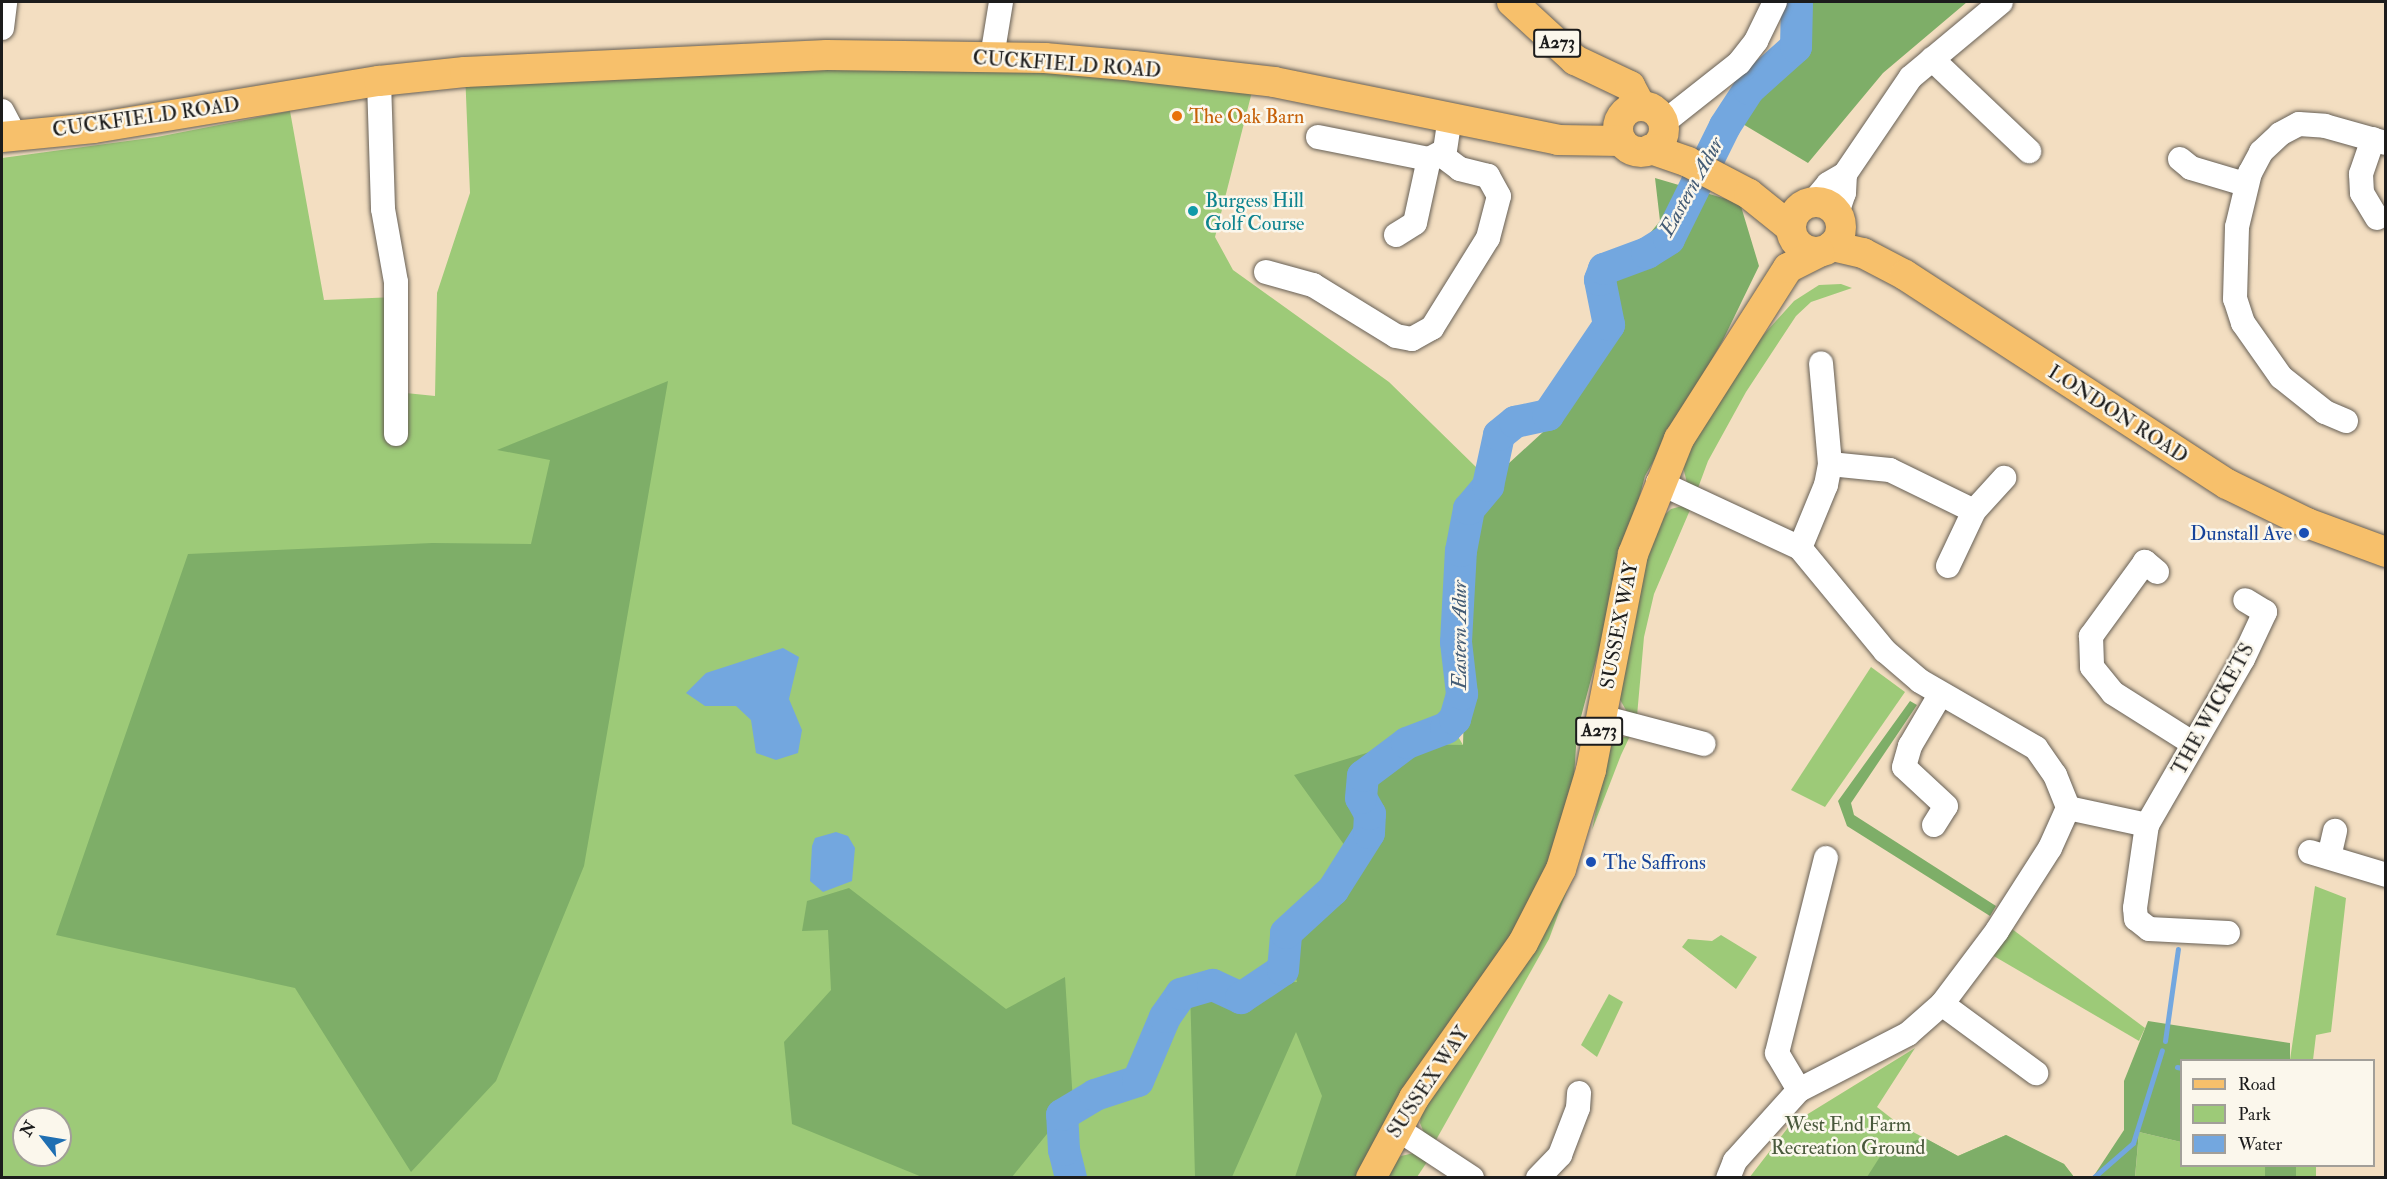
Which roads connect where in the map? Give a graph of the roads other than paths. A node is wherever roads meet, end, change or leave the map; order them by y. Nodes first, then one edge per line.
1 (5, 2) edge
2 (1000, 2) edge
3 (1512, 2) edge
4 (1774, 2) edge
5 (2001, 2) edge
6 (2, 28) edge
7 (992, 57) junction
8 (1932, 58) junction
9 (379, 81) junction
10 (1450, 117) junction
11 (1642, 125) junction
12 (6, 128) edge
13 (1318, 137) dead end
14 (2379, 141) edge
15 (2029, 151) dead end
16 (1437, 155) junction
17 (2180, 159) dead end
18 (2245, 184) junction
19 (2377, 218) dead end
20 (1813, 231) junction
21 (1396, 235) dead end
22 (1266, 272) dead end
23 (1821, 363) dead end
24 (2346, 421) dead end
25 (396, 434) dead end
26 (1830, 464) junction
27 (2004, 478) dead end
28 (1658, 483) junction
29 (1974, 511) junction
30 (1800, 548) junction
31 (2385, 552) edge
32 (1948, 566) dead end
33 (2157, 572) dead end
34 (2245, 600) dead end
35 (1940, 695) junction
36 (1601, 717) junction
37 (2192, 743) junction
38 (1704, 744) dead end
39 (2068, 808) junction
40 (1934, 825) dead end
41 (2147, 825) junction
42 (2335, 831) dead end
43 (1826, 858) dead end
44 (2385, 875) edge
45 (2228, 933) dead end
46 (1942, 1004) junction
47 (2037, 1073) dead end
48 (1799, 1090) junction
49 (1579, 1093) dead end
50 (1396, 1128) junction
51 (1371, 1178) edge
52 (1472, 1178) edge
53 (1538, 1178) edge
54 (1728, 1178) edge

1 - 6 street
2 - 7 street
3 - 11 main road, A273
4 - 11 street
5 - 8 street
7 - 9 main road, CUCKFIELD ROAD
7 - 10 main road, CUCKFIELD ROAD
8 - 15 street
8 - 20 street
9 - 12 main road, CUCKFIELD ROAD
9 - 25 street
10 - 11 main road, CUCKFIELD ROAD
10 - 16 street
11 - 20 main road, LONDON ROAD / A273
13 - 16 street
14 - 18 street
14 - 19 street
16 - 21 street
16 - 22 street
17 - 18 street
18 - 24 street
20 - 28 main road, SUSSEX WAY / A273
20 - 31 main road, LONDON ROAD
23 - 26 street
26 - 29 street
26 - 30 street
27 - 29 street
28 - 30 street
28 - 36 main road, SUSSEX WAY / A273
29 - 32 street
30 - 35 street
33 - 37 street
34 - 37 street, THE WICKETS
35 - 39 street
35 - 40 street
36 - 38 street
36 - 50 main road, SUSSEX WAY / A273
37 - 41 street, THE WICKETS
39 - 41 street
39 - 46 street
41 - 45 street, THE WICKETS
42 - 44 street
43 - 48 street
46 - 47 street
46 - 48 street
48 - 54 street
49 - 53 street
50 - 51 main road, SUSSEX WAY / A273
50 - 52 street

